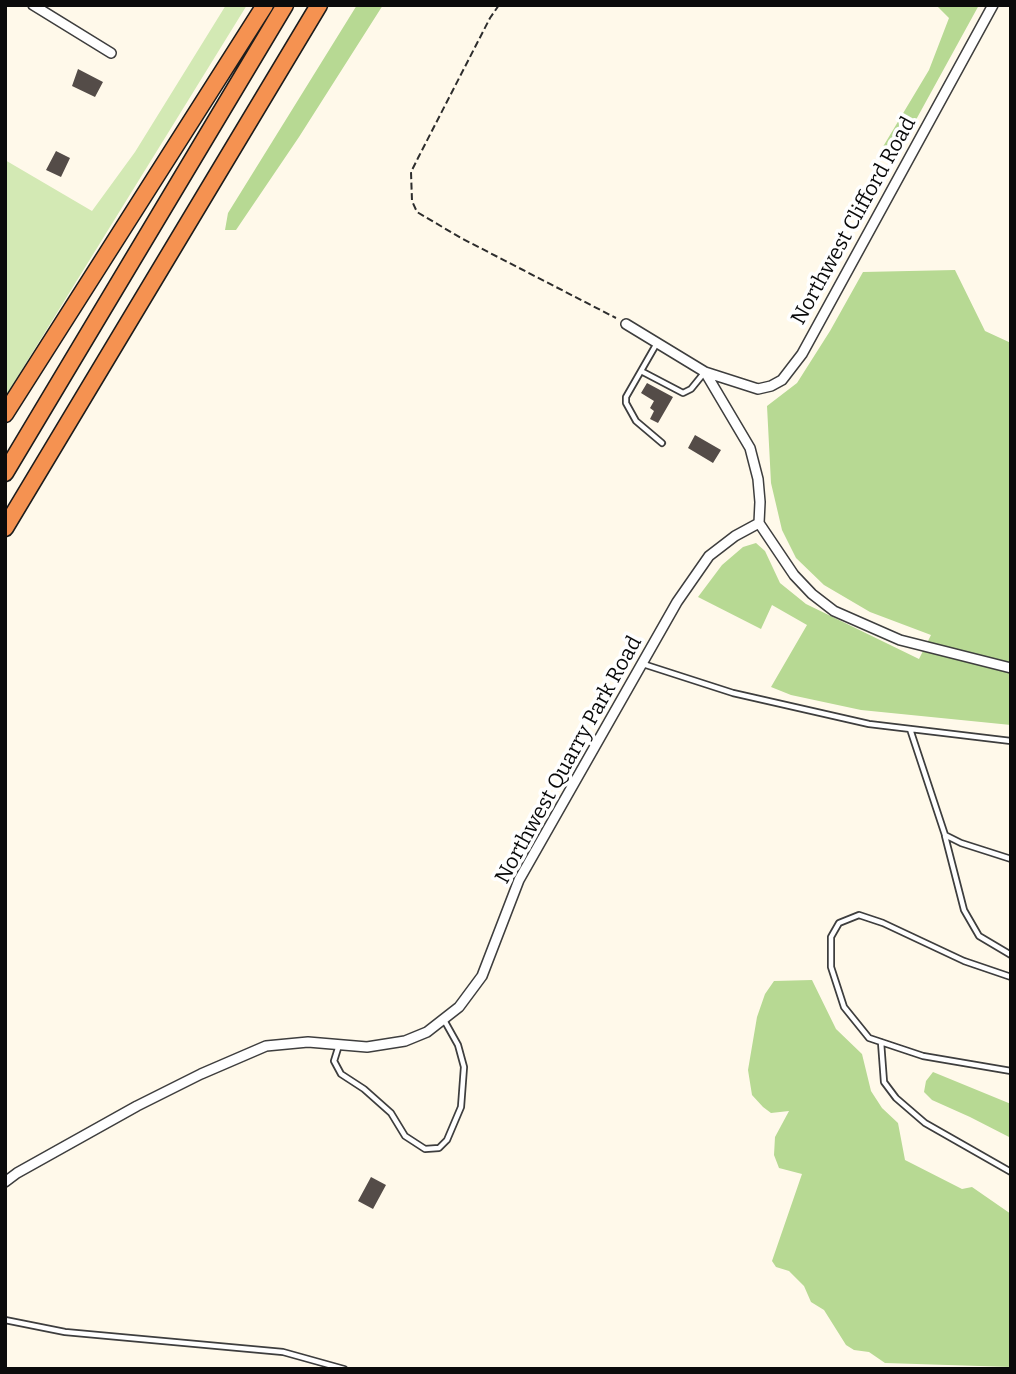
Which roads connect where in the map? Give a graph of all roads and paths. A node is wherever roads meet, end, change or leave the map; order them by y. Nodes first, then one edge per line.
1 (33, 5) edge
2 (265, 5) edge
3 (285, 5) edge
4 (319, 5) edge
5 (499, 5) edge
6 (993, 5) edge
7 (111, 53) dead end
8 (626, 324) joint
9 (658, 343) junction
10 (641, 370) junction
11 (705, 372) junction
12 (5, 414) edge
13 (662, 443) dead end
14 (5, 472) edge
15 (759, 523) junction
16 (5, 528) edge
17 (642, 663) junction
18 (1011, 668) edge
19 (910, 729) junction
20 (1011, 741) edge
21 (945, 835) junction
22 (1011, 859) edge
23 (1011, 955) edge
24 (1011, 977) edge
25 (444, 1019) junction
26 (881, 1042) junction
27 (338, 1045) junction
28 (1011, 1071) edge
29 (1011, 1172) edge
30 (5, 1182) edge
31 (5, 1320) edge
32 (344, 1369) edge

1 - 7 street
2 - 12 highway
3 - 14 highway
4 - 16 highway
5 - 8 path
6 - 11 street, Northwest Clifford Road
8 - 9 street
9 - 10 lane
9 - 11 street
10 - 11 lane
10 - 13 lane
11 - 15 street
15 - 17 street, Northwest Quarry Park Road
15 - 18 street
17 - 19 lane
17 - 25 street, Northwest Quarry Park Road
19 - 20 lane
19 - 21 lane
21 - 22 lane
21 - 23 lane
24 - 26 lane
25 - 27 street, Northwest Quarry Park Road
25 - 27 lane
26 - 28 lane
26 - 29 lane
27 - 30 street, Northwest Quarry Park Road
31 - 32 lane

